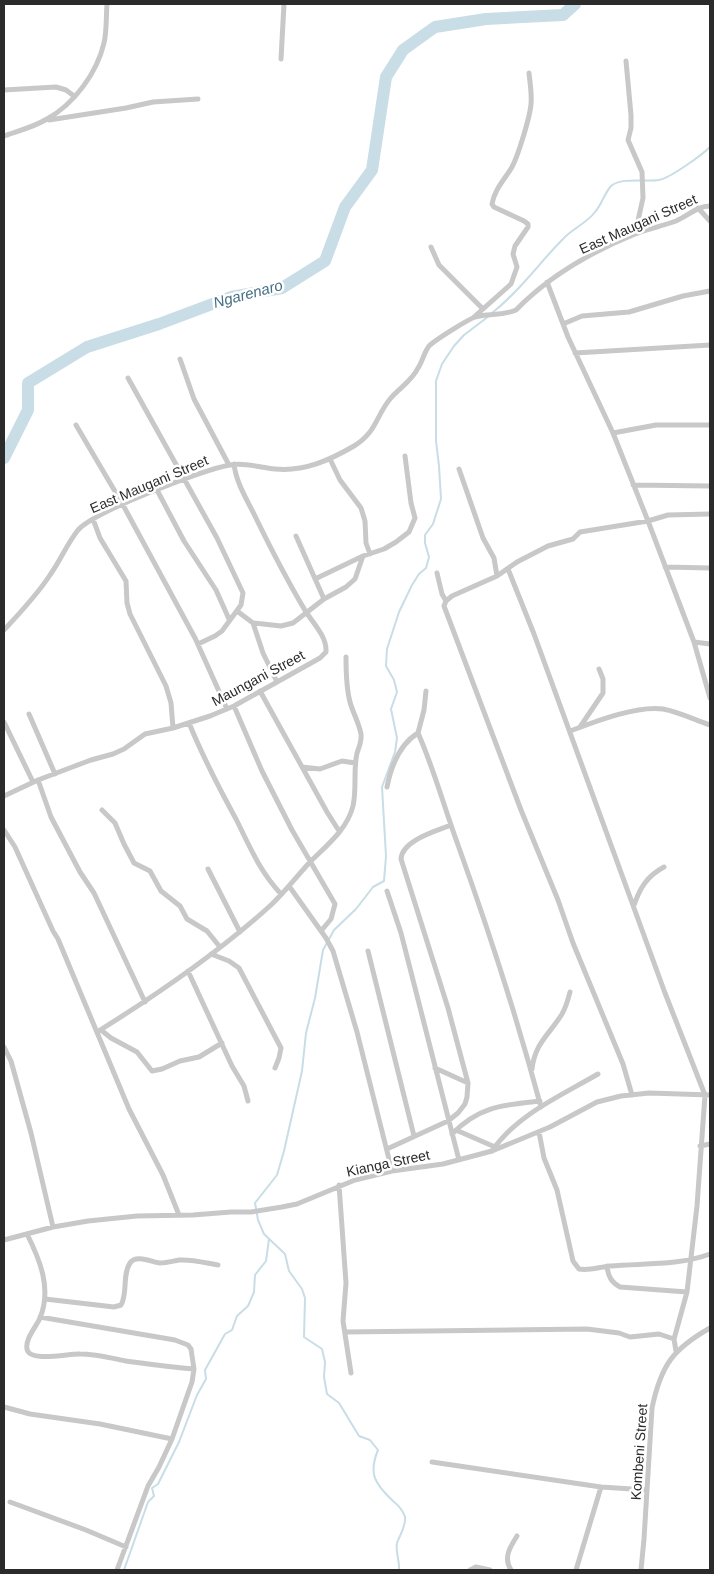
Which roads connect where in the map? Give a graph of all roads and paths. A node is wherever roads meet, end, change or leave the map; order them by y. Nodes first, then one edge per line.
1 (107, 4) edge
2 (284, 4) edge
3 (281, 59) dead end
4 (626, 61) dead end
5 (529, 73) dead end
6 (4, 90) edge
7 (74, 96) junction
8 (198, 98) dead end
9 (46, 120) junction
10 (4, 136) edge
11 (710, 206) edge
12 (698, 208) junction
13 (710, 221) edge
14 (635, 234) junction
15 (431, 247) dead end
16 (547, 282) junction
17 (710, 291) edge
18 (483, 309) junction
19 (474, 317) junction
20 (563, 324) junction
21 (710, 345) edge
22 (575, 353) junction
23 (180, 359) dead end
24 (128, 378) dead end
25 (76, 424) dead end
26 (710, 426) edge
27 (612, 433) junction
28 (405, 456) dead end
29 (330, 459) junction
30 (232, 465) junction
31 (459, 469) dead end
32 (184, 480) junction
33 (633, 484) junction
34 (710, 486) edge
35 (157, 490) junction
36 (123, 505) junction
37 (710, 514) edge
38 (93, 519) junction
39 (648, 521) junction
40 (296, 536) dead end
41 (370, 554) junction
42 (363, 556) junction
43 (665, 567) junction
44 (710, 568) edge
45 (508, 569) junction
46 (437, 573) dead end
47 (497, 576) junction
48 (315, 579) junction
49 (324, 599) junction
50 (446, 601) junction
51 (237, 611) junction
52 (307, 612) junction
53 (229, 619) junction
54 (253, 623) junction
55 (4, 630) edge
56 (694, 642) junction
57 (198, 644) junction
58 (710, 644) edge
59 (346, 657) dead end
60 (599, 669) dead end
61 (277, 682) junction
62 (260, 691) junction
63 (426, 691) dead end
64 (710, 698) edge
65 (234, 706) junction
66 (227, 709) junction
67 (29, 714) dead end
68 (4, 722) edge
69 (189, 723) junction
70 (710, 725) edge
71 (172, 728) junction
72 (580, 728) junction
73 (570, 731) junction
74 (418, 733) junction
75 (355, 763) junction
76 (302, 767) junction
77 (55, 774) junction
78 (36, 781) junction
79 (387, 787) dead end
80 (4, 796) edge
81 (102, 810) dead end
82 (451, 825) junction
83 (4, 830) edge
84 (340, 831) junction
85 (309, 863) junction
86 (664, 867) dead end
87 (208, 869) dead end
88 (289, 886) junction
89 (387, 891) dead end
90 (281, 894) junction
91 (634, 906) junction
92 (321, 931) junction
93 (240, 932) junction
94 (220, 947) junction
95 (368, 951) dead end
96 (211, 954) junction
97 (188, 971) junction
98 (570, 992) dead end
99 (145, 1002) junction
100 (99, 1031) junction
101 (222, 1043) junction
102 (4, 1047) edge
103 (276, 1068) dead end
104 (435, 1068) junction
105 (532, 1072) junction
106 (598, 1074) dead end
107 (468, 1083) junction
108 (632, 1095) junction
109 (708, 1095) edge
110 (248, 1101) dead end
111 (541, 1104) junction
112 (448, 1121) junction
113 (454, 1132) junction
114 (539, 1132) junction
115 (414, 1136) junction
116 (710, 1144) edge
117 (700, 1146) junction
118 (387, 1149) junction
119 (494, 1149) junction
120 (459, 1160) junction
121 (392, 1171) junction
122 (340, 1185) junction
123 (179, 1215) junction
124 (53, 1228) junction
125 (27, 1234) junction
126 (4, 1240) edge
127 (710, 1254) edge
128 (690, 1261) junction
129 (218, 1265) dead end
130 (607, 1266) junction
131 (687, 1292) junction
132 (45, 1299) junction
133 (40, 1317) junction
134 (710, 1328) edge
135 (345, 1332) junction
136 (674, 1340) junction
137 (676, 1351) junction
138 (194, 1369) junction
139 (351, 1373) dead end
140 (4, 1407) edge
141 (172, 1439) junction
142 (432, 1462) dead end
143 (601, 1487) junction
144 (647, 1490) junction
145 (10, 1502) dead end
146 (517, 1536) dead end
147 (126, 1547) junction
148 (117, 1570) edge
149 (470, 1570) edge
150 (490, 1570) edge
151 (511, 1570) edge
152 (576, 1570) edge
153 (641, 1570) edge

1 - 7 street
2 - 3 street
4 - 14 street
5 - 18 street
6 - 7 street
7 - 9 street
8 - 9 street
9 - 10 street
11 - 12 street, East Maugani Street
12 - 13 street
12 - 14 street, East Maugani Street
14 - 16 street, East Maugani Street
15 - 18 street
16 - 19 street, East Maugani Street
16 - 20 street
17 - 20 street
18 - 19 street
19 - 29 street, East Maugani Street
20 - 22 street
21 - 22 street
22 - 27 street
23 - 30 street, Maungani Street
24 - 32 street
25 - 36 street
26 - 27 street
27 - 33 street
28 - 41 street
29 - 30 street, East Maugani Street
29 - 41 street
30 - 32 street, East Maugani Street
30 - 52 street, Maungani Street
31 - 47 street
32 - 35 street, East Maugani Street
32 - 51 street
33 - 34 street
33 - 39 street
35 - 36 street, East Maugani Street
35 - 53 street
36 - 38 street, East Maugani Street
36 - 57 street
37 - 39 street
38 - 55 street, East Maugani Street
38 - 71 street
39 - 43 street
39 - 45 street
40 - 48 street
41 - 42 street
42 - 48 street
42 - 49 street
43 - 44 street
43 - 56 street
45 - 47 street
45 - 73 street
46 - 50 street
47 - 50 street
48 - 49 street
49 - 52 street
50 - 108 street
51 - 53 street
51 - 54 street
52 - 54 street
52 - 61 street, Maungani Street
53 - 57 street
54 - 61 street
56 - 58 street
56 - 64 street
57 - 66 street
59 - 75 street
60 - 72 street
61 - 62 street, Maungani Street
62 - 65 street, Maungani Street
62 - 76 street
63 - 74 street
65 - 66 street, Maungani Street
65 - 85 street
66 - 69 street, Maungani Street
67 - 77 street
68 - 78 street
69 - 71 street, Maungani Street
69 - 90 street
70 - 72 street
71 - 77 street, Maungani Street
72 - 73 street
73 - 91 street
74 - 79 street
74 - 82 street
75 - 76 street
75 - 84 street
76 - 84 street
77 - 78 street, Maungani Street
78 - 80 street, Maungani Street
78 - 99 street
81 - 94 street
82 - 105 street
82 - 107 street
83 - 100 street
84 - 85 street
85 - 88 street
85 - 92 street
86 - 91 street
87 - 93 street
88 - 90 street
88 - 92 street
89 - 104 street
90 - 93 street
91 - 109 street
92 - 118 street
93 - 94 street
94 - 96 street
95 - 115 street
96 - 97 street
96 - 103 street
97 - 99 street
97 - 101 street
98 - 105 street
99 - 100 street
100 - 101 street
100 - 123 street
101 - 110 street
102 - 124 street
104 - 107 street
104 - 112 street
105 - 111 street
106 - 111 street
107 - 112 street
108 - 109 street, Kianga Street
108 - 114 street, Kianga Street
109 - 117 street
111 - 113 street
111 - 119 street
112 - 113 street
112 - 115 street
113 - 119 street
113 - 120 street
114 - 119 street, Kianga Street
114 - 130 street
115 - 118 street
116 - 117 street
117 - 128 street
118 - 121 street
119 - 120 street, Kianga Street
120 - 121 street, Kianga Street
121 - 122 street, Kianga Street
122 - 123 street, Kianga Street
122 - 135 street
123 - 124 street, Kianga Street
124 - 125 street, Kianga Street
125 - 126 street, Kianga Street
125 - 132 street
127 - 128 street
128 - 130 street
128 - 131 street
129 - 132 street
130 - 131 street
131 - 136 street
132 - 133 street
133 - 138 street
133 - 138 street
134 - 137 street, Kombeni Street
135 - 136 street
135 - 139 street
136 - 137 street
137 - 144 street, Kombeni Street
138 - 141 street
140 - 141 street
141 - 147 street
142 - 143 street
143 - 144 street
143 - 152 street
144 - 153 street, Kombeni Street
145 - 147 street
146 - 151 street
147 - 148 street
149 - 150 street

